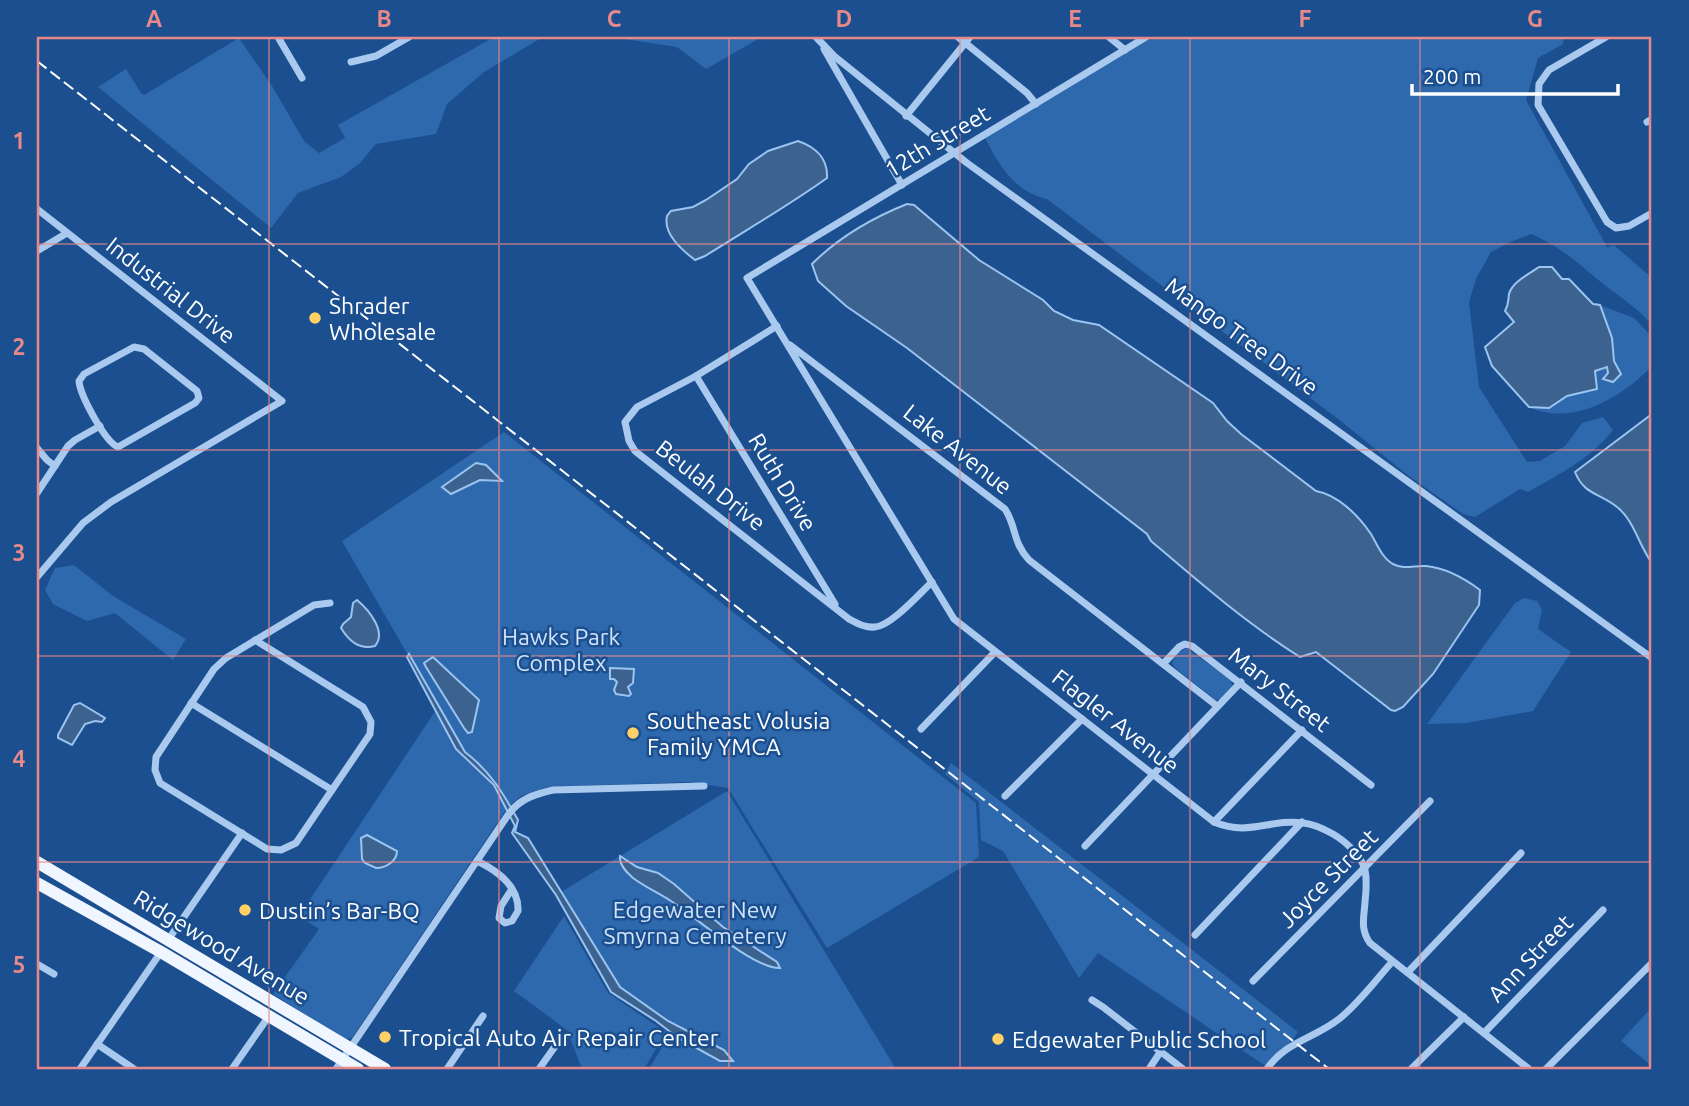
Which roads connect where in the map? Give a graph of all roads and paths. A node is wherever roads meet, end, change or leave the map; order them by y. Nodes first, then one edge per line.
1 (278, 37) edge
2 (408, 37) edge
3 (958, 37) edge
4 (1109, 37) edge
5 (1146, 37) edge
6 (1606, 37) edge
7 (818, 39) edge
8 (967, 40) edge
9 (1125, 50) junction
10 (351, 62) dead end
11 (302, 78) dead end
12 (1036, 104) junction
13 (906, 116) junction
14 (954, 154) junction
15 (902, 185) junction
16 (37, 209) edge
17 (1652, 213) edge
18 (67, 233) junction
19 (37, 251) edge
20 (747, 278) joint
21 (777, 326) junction
22 (786, 342) junction
23 (696, 376) junction
24 (100, 426) junction
25 (37, 448) edge
26 (55, 466) junction
27 (37, 493) edge
28 (37, 577) edge
29 (932, 582) junction
30 (330, 603) dead end
31 (837, 607) junction
32 (255, 640) junction
33 (995, 652) junction
34 (1652, 658) edge
35 (1164, 663) junction
36 (1241, 682) junction
37 (191, 703) junction
38 (1217, 706) junction
39 (1082, 719) junction
40 (921, 729) dead end
41 (1302, 730) junction
42 (1154, 774) junction
43 (1371, 785) dead end
44 (704, 786) dead end
45 (332, 790) junction
46 (1005, 796) dead end
47 (1430, 801) dead end
48 (1214, 822) junction
49 (1302, 822) junction
50 (242, 833) junction
51 (1085, 846) dead end
52 (1521, 853) dead end
53 (477, 861) junction
54 (37, 862) edge
55 (1365, 869) junction
56 (37, 883) edge
57 (512, 889) dead end
58 (1603, 910) dead end
59 (113, 925) junction
60 (1195, 935) dead end
61 (168, 940) junction
62 (161, 952) junction
63 (1392, 962) junction
64 (1652, 963) edge
65 (37, 964) edge
66 (209, 965) junction
67 (1408, 972) junction
68 (54, 974) dead end
69 (1253, 981) dead end
70 (1092, 1000) dead end
71 (269, 1016) junction
72 (483, 1016) dead end
73 (1464, 1017) junction
74 (1484, 1032) junction
75 (561, 1038) dead end
76 (97, 1044) junction
77 (350, 1048) junction
78 (1161, 1051) junction
79 (339, 1065) edge
80 (80, 1069) edge
81 (134, 1069) edge
82 (232, 1069) edge
83 (358, 1069) edge
84 (385, 1069) edge
85 (447, 1069) edge
86 (538, 1069) edge
87 (1149, 1069) edge
88 (1183, 1069) edge
89 (1267, 1069) edge
90 (1410, 1069) edge
91 (1530, 1069) edge
92 (1546, 1069) edge

1 - 11 street
2 - 10 street
3 - 8 street
4 - 9 street
5 - 9 street, 12th Street
6 - 17 street
7 - 13 street, Mango Tree Drive
7 - 15 street
8 - 12 street
8 - 13 street
9 - 12 street, 12th Street
12 - 14 street, 12th Street
13 - 14 street, Mango Tree Drive
14 - 15 street, 12th Street
14 - 34 street, Mango Tree Drive
15 - 20 street, 12th Street
16 - 18 street, Industrial Drive
18 - 19 street
18 - 28 street, Industrial Drive
20 - 21 street, Flagler Avenue
21 - 22 street, Flagler Avenue
21 - 23 street, Beulah Drive
22 - 29 street, Flagler Avenue
22 - 35 street, Lake Avenue
23 - 31 street, Ruth Drive
23 - 31 street, Beulah Drive
24 - 24 street
24 - 26 street
25 - 26 street
26 - 27 street
29 - 31 street, Beulah Drive
29 - 33 street, Flagler Avenue
30 - 32 street
32 - 37 street
32 - 45 street
33 - 39 street, Flagler Avenue
33 - 40 street
35 - 36 street, Mary Street
35 - 38 street, Lake Avenue
36 - 38 street
36 - 41 street, Mary Street
37 - 45 street
37 - 50 street
38 - 42 street
39 - 42 street, Flagler Avenue
39 - 46 street
41 - 43 street, Mary Street
41 - 48 street
42 - 48 street, Flagler Avenue
42 - 51 street
44 - 53 street
45 - 50 street
47 - 55 street, Joyce Street
48 - 49 street, Flagler Avenue
49 - 55 street, Flagler Avenue
49 - 60 street
50 - 61 street
52 - 67 street
53 - 57 street
53 - 77 street
54 - 61 main road, Ridgewood Avenue
55 - 63 street
55 - 69 street, Joyce Street
56 - 59 main road, Ridgewood Avenue
58 - 74 street, Ann Street
59 - 61 main road
59 - 62 main road, Ridgewood Avenue
61 - 66 main road, Ridgewood Avenue
62 - 66 main road
62 - 71 main road, Ridgewood Avenue
62 - 76 street
63 - 67 street
63 - 89 street
64 - 92 street
65 - 68 street
66 - 77 main road, Ridgewood Avenue
67 - 73 street
70 - 78 street
71 - 79 main road, Ridgewood Avenue
71 - 82 street
72 - 85 street
73 - 74 street
73 - 90 street, Ann Street
74 - 91 street
75 - 86 street
76 - 80 street
76 - 81 street
77 - 79 street
77 - 84 main road, Ridgewood Avenue
78 - 87 street
78 - 88 street
79 - 83 main road, Ridgewood Avenue

